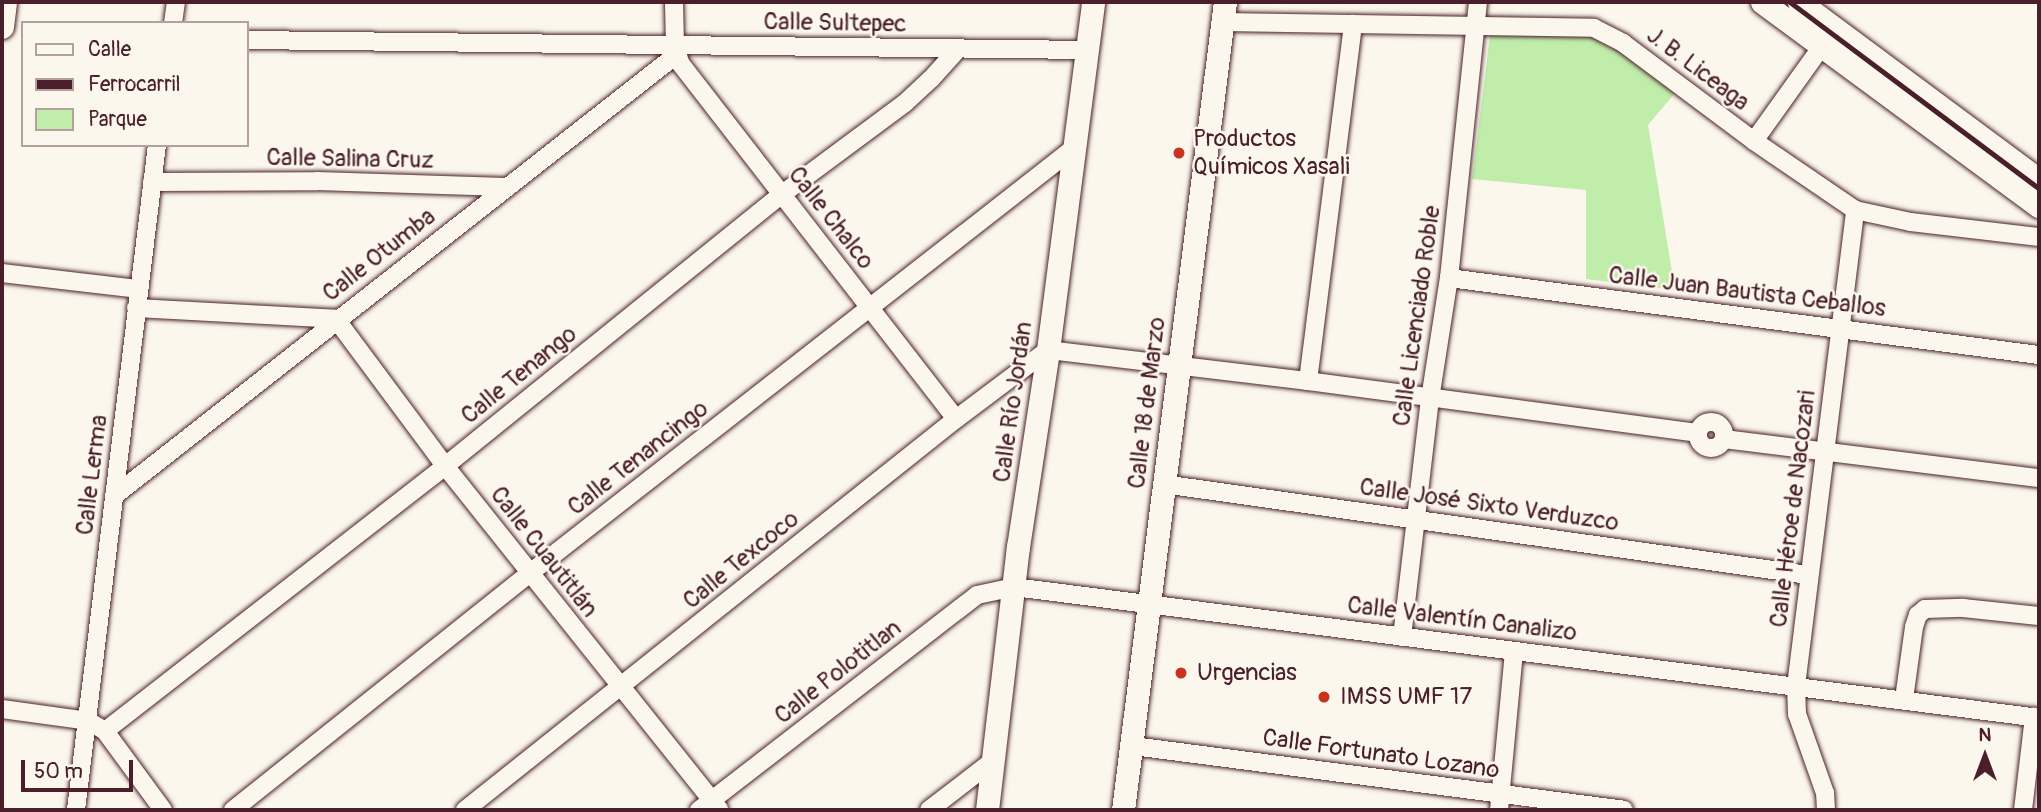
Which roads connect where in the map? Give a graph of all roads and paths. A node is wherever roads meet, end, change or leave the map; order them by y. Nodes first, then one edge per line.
1 (5, 2) edge
2 (176, 2) edge
3 (674, 2) edge
4 (1093, 2) edge
5 (1478, 2) edge
6 (1762, 2) edge
7 (1800, 2) edge
8 (1223, 12) edge
9 (173, 21) edge
10 (1353, 24) junction
11 (1475, 26) junction
12 (2, 27) edge
13 (248, 40) edge
14 (1822, 46) junction
15 (675, 50) junction
16 (957, 50) junction
17 (1087, 50) junction
18 (1754, 141) junction
19 (157, 147) edge
20 (1074, 148) junction
21 (2039, 180) edge
22 (152, 182) junction
23 (505, 187) junction
24 (781, 195) junction
25 (2039, 205) edge
26 (1855, 210) junction
27 (2039, 237) edge
28 (2, 273) edge
29 (1449, 278) junction
30 (139, 289) junction
31 (136, 307) junction
32 (871, 307) junction
33 (336, 319) junction
34 (1840, 328) junction
35 (1048, 350) junction
36 (2039, 355) edge
37 (1178, 367) junction
38 (1308, 381) junction
39 (1430, 399) junction
40 (956, 419) junction
41 (1825, 449) junction
42 (445, 467) junction
43 (2039, 478) edge
44 (1163, 484) junction
45 (114, 496) junction
46 (1415, 519) junction
47 (530, 573) junction
48 (1808, 575) junction
49 (1014, 587) junction
50 (1147, 602) junction
51 (2039, 616) edge
52 (1402, 636) junction
53 (1514, 652) junction
54 (1796, 686) junction
55 (621, 689) junction
56 (1904, 699) junction
57 (2, 709) edge
58 (2037, 718) edge
59 (88, 721) junction
60 (105, 731) junction
61 (1133, 746) junction
62 (994, 760) junction
63 (1500, 802) edge
64 (710, 807) edge
65 (76, 810) edge
66 (163, 810) edge
67 (233, 810) edge
68 (466, 810) edge
69 (929, 810) edge
70 (987, 810) edge
71 (1123, 810) edge
72 (1624, 810) edge
73 (1826, 810) edge
74 (2023, 810) edge

1 - 12 main road
2 - 9 street
3 - 15 street
4 - 17 street, Calle Río Jordán
5 - 11 street, Calle Licenciado Roble
6 - 14 street
7 - 21 street
8 - 10 street, J. B. Liceaga
8 - 37 street, Calle 18 de Marzo
10 - 11 street, J. B. Liceaga
10 - 38 street
11 - 18 street, J. B. Liceaga
11 - 29 street, Calle Licenciado Roble
13 - 15 street, Calle Sultepec
14 - 18 street
14 - 25 street
15 - 16 street, Calle Sultepec
15 - 23 street, Calle Otumba
15 - 24 street, Calle Chalco
16 - 17 street, Calle Sultepec
16 - 24 street, Calle Tenango
17 - 20 street, Calle Río Jordán
18 - 26 street, J. B. Liceaga
19 - 22 street, Calle Lerma
20 - 32 street, Calle Tenancingo
20 - 35 street, Calle Río Jordán
22 - 23 street, Calle Salina Cruz
22 - 30 street, Calle Lerma
23 - 33 street, Calle Otumba
24 - 32 street, Calle Chalco
24 - 42 street, Calle Tenango
26 - 27 street, J. B. Liceaga
26 - 34 street, Calle Héroe de Nacozari
28 - 30 street
29 - 34 street, Calle Juan Bautista Ceballos
29 - 39 street, Calle Licenciado Roble
30 - 31 street, Calle Lerma
31 - 33 street
31 - 45 street, Calle Lerma
32 - 40 street, Calle Chalco
32 - 47 street, Calle Tenancingo
33 - 42 street, Calle Cuautitlán
33 - 45 street, Calle Otumba
34 - 36 street, Calle Juan Bautista Ceballos
34 - 41 street, Calle Héroe de Nacozari
35 - 37 street
35 - 40 street, Calle Texcoco
35 - 49 street, Calle Río Jordán
37 - 38 street
37 - 44 street, Calle 18 de Marzo
38 - 39 street
39 - 41 street
39 - 46 street, Calle Licenciado Roble
40 - 55 street, Calle Texcoco
41 - 43 street
41 - 48 street, Calle Héroe de Nacozari
42 - 47 street, Calle Cuautitlán
42 - 60 street, Calle Tenango
44 - 46 street, Calle José Sixto Verduzco
44 - 50 street, Calle 18 de Marzo
45 - 59 street, Calle Lerma
46 - 48 street, Calle José Sixto Verduzco
46 - 52 street, Calle Licenciado Roble
47 - 55 street, Calle Cuautitlán
47 - 67 street, Calle Tenancingo
48 - 54 street, Calle Héroe de Nacozari
49 - 50 street, Calle Valentín Canalizo
49 - 62 street, Calle Río Jordán
49 - 64 street, Calle Polotitlan
50 - 52 street, Calle Valentín Canalizo
50 - 61 street, Calle 18 de Marzo
51 - 56 street
52 - 53 street, Calle Valentín Canalizo
53 - 54 street, Calle Valentín Canalizo
53 - 63 street
54 - 56 street, Calle Valentín Canalizo
54 - 73 street, Calle Héroe de Nacozari
55 - 64 street, Calle Cuautitlán
55 - 68 street, Calle Texcoco
56 - 58 street, Calle Valentín Canalizo
57 - 59 street
58 - 74 street
59 - 60 street
59 - 65 street, Calle Lerma
60 - 66 street
61 - 63 street, Calle Fortunato Lozano
61 - 71 street, Calle 18 de Marzo
62 - 69 street
62 - 70 street, Calle Río Jordán
63 - 72 street, Calle Fortunato Lozano

